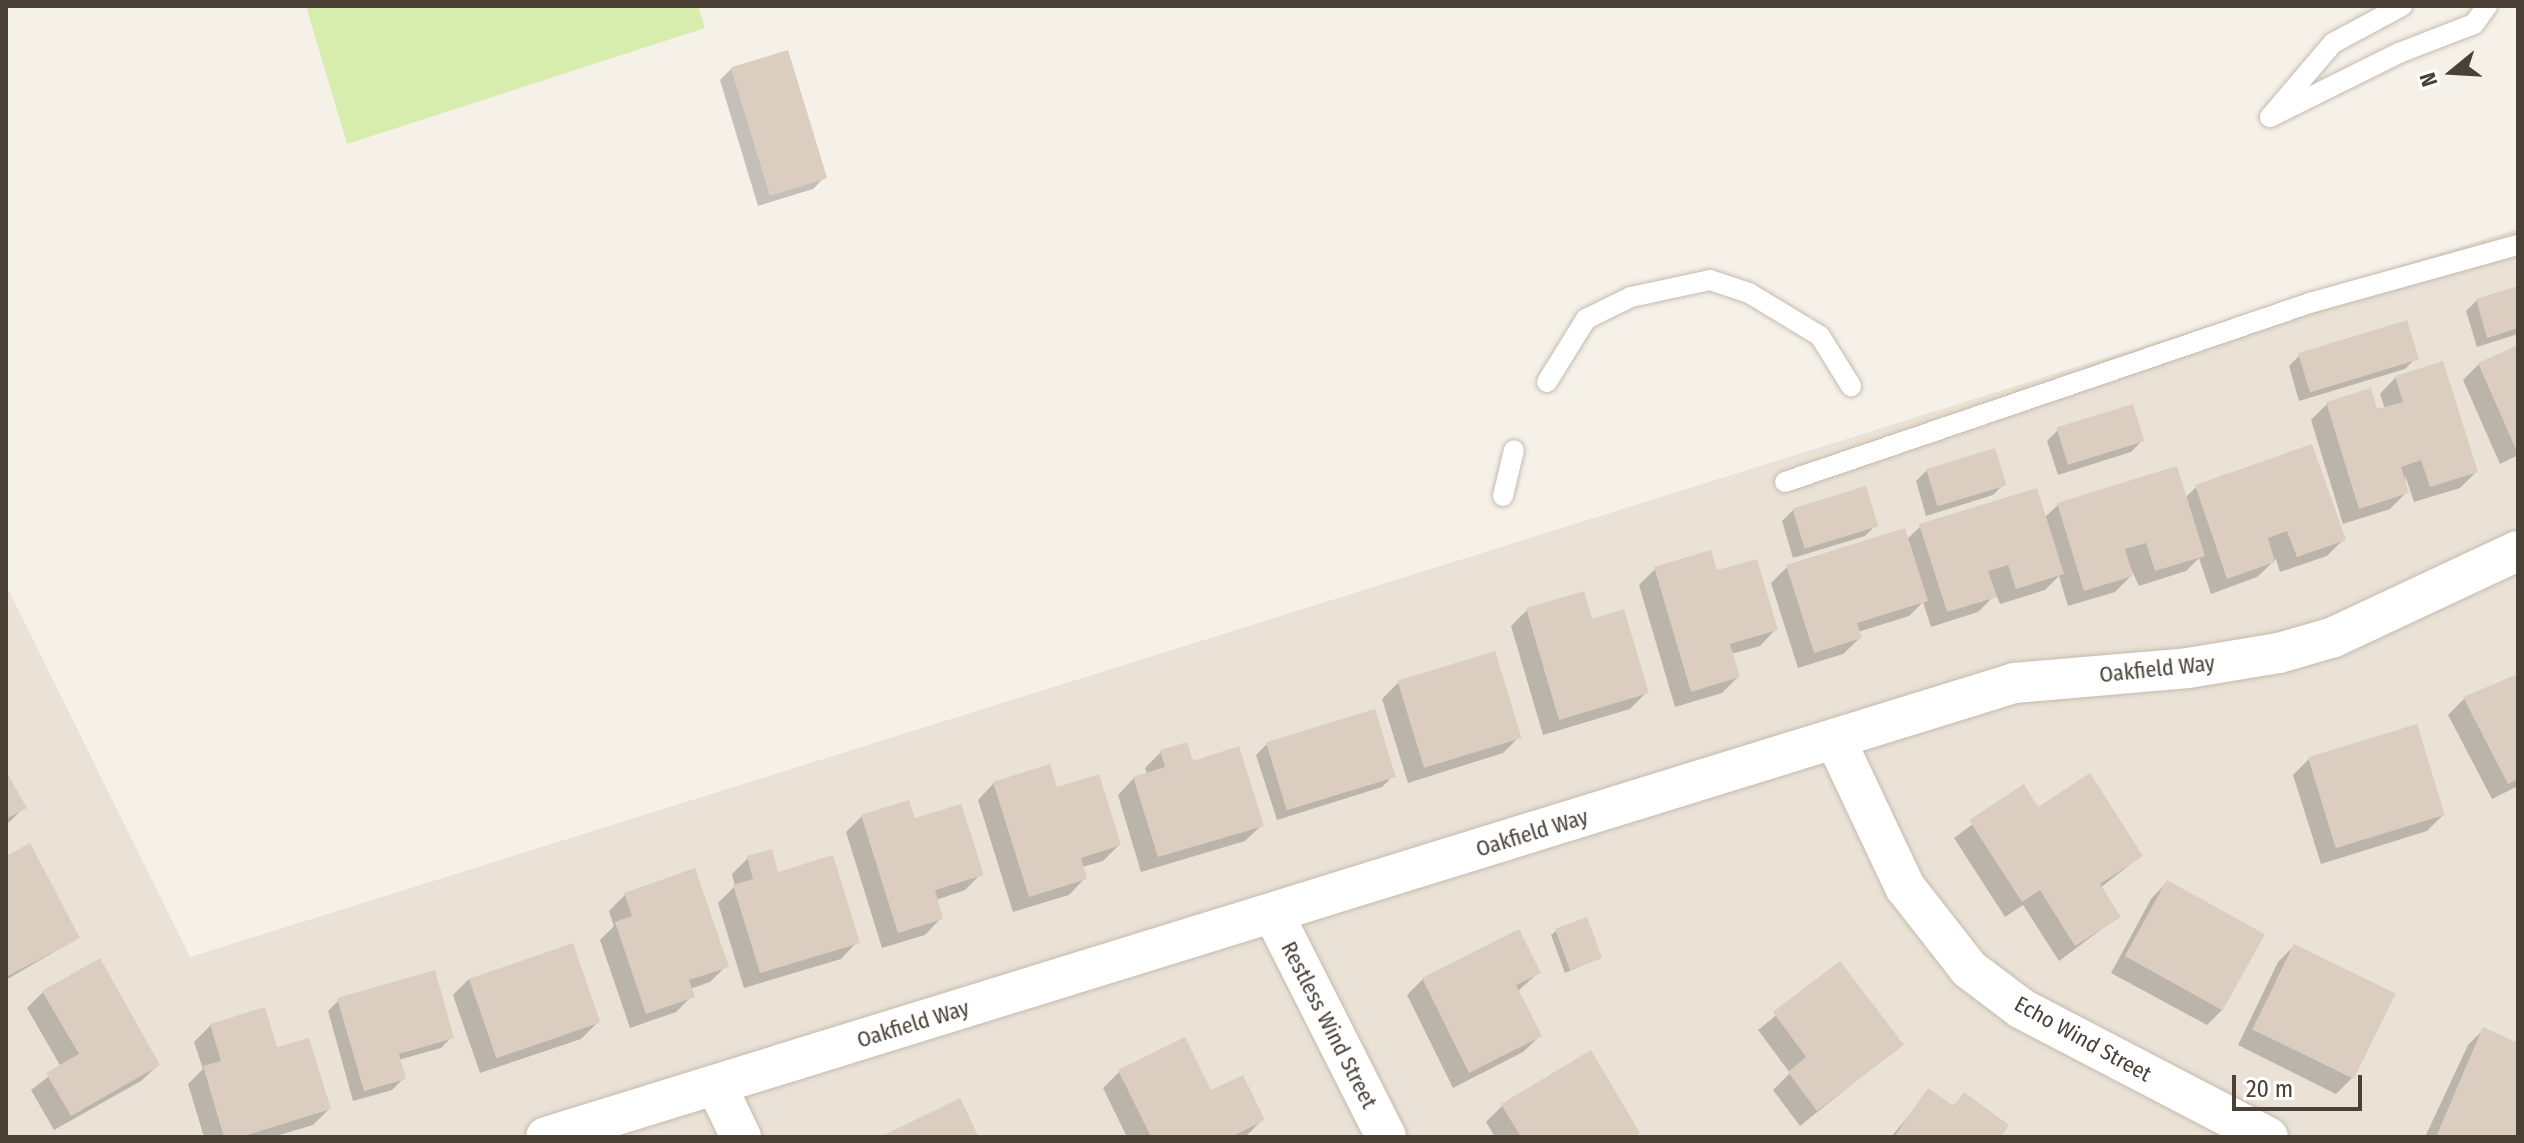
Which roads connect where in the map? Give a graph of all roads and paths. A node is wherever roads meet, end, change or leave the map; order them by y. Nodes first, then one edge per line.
1 (2402, 6) edge
2 (2487, 6) edge
3 (2518, 245) edge
4 (1547, 382) dead end
5 (1851, 386) dead end
6 (1514, 450) dead end
7 (1785, 482) dead end
8 (1503, 496) dead end
9 (2518, 551) edge
10 (1835, 739) junction
11 (1273, 913) junction
12 (716, 1085) junction
13 (546, 1137) edge
14 (741, 1137) edge
15 (1386, 1137) edge
16 (2268, 1137) edge

1 - 2 lane
3 - 7 lane
4 - 5 lane
6 - 8 lane
9 - 10 street, Oakfield Way
10 - 11 street, Oakfield Way
10 - 16 street, Echo Wind Street
11 - 12 street, Oakfield Way
11 - 15 street, Restless Wind Street
12 - 13 street, Oakfield Way
12 - 14 street

